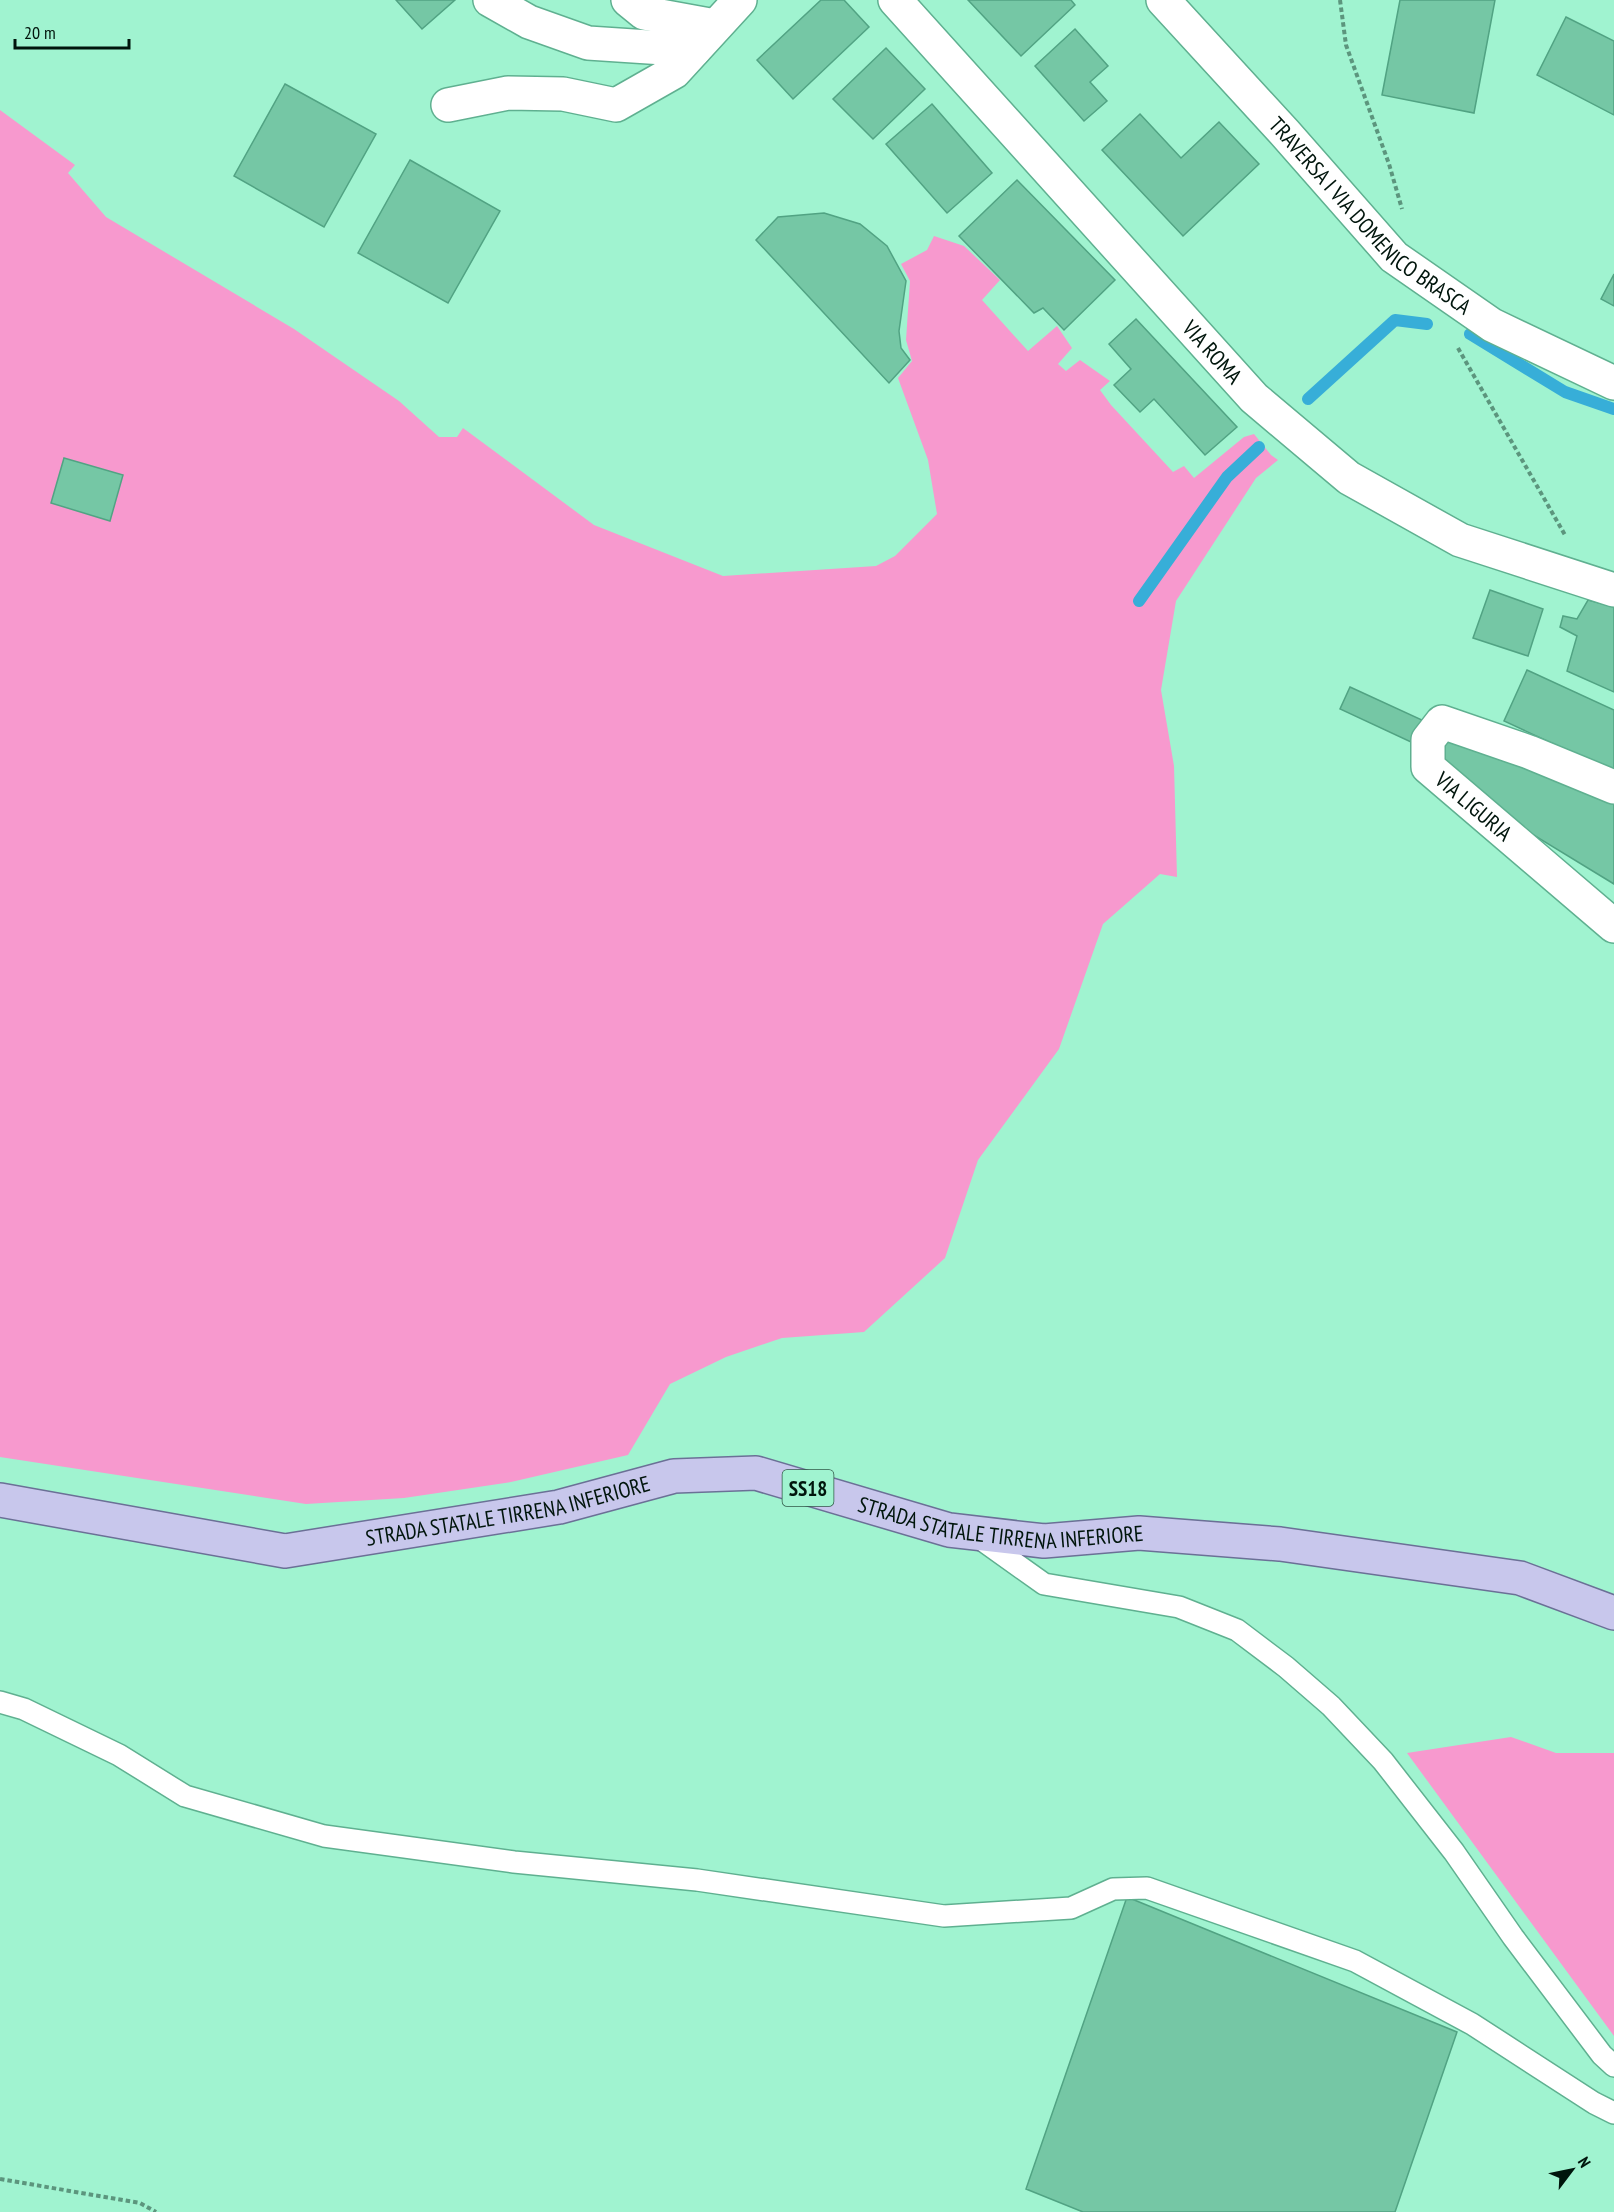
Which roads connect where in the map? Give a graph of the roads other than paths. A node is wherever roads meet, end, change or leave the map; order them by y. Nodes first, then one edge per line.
1 (490, 0) edge
2 (628, 0) edge
3 (740, 0) edge
4 (895, 0) edge
5 (1163, 0) edge
6 (704, 38) junction
7 (448, 105) dead end
8 (1614, 383) edge
9 (1614, 590) edge
10 (1614, 787) edge
11 (1614, 926) edge
12 (0, 1500) edge
13 (972, 1532) junction
14 (1614, 1614) edge
15 (0, 1702) edge
16 (1614, 2066) edge
17 (1614, 2113) edge

1 - 6 street
2 - 6 street
3 - 6 street
4 - 9 street, VIA ROMA
5 - 8 street, TRAVERSA I VIA DOMENICO BRASCA
6 - 7 street
10 - 11 street, VIA LIGURIA
12 - 13 main road, STRADA STATALE TIRRENA INFERIORE / SS18
13 - 14 main road, STRADA STATALE TIRRENA INFERIORE / SS18
13 - 16 lane
15 - 17 lane

